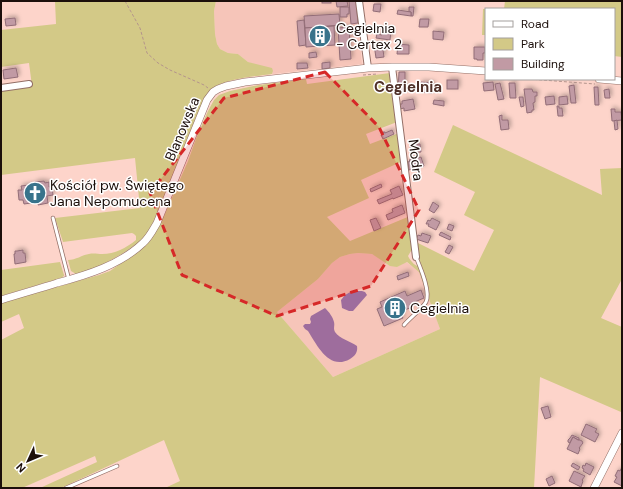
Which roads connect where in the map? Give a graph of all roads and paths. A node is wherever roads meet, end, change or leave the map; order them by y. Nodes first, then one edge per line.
1 (125, 1) edge
2 (359, 1) edge
3 (392, 67) junction
4 (368, 68) junction
5 (485, 71) edge
6 (552, 80) edge
7 (622, 81) edge
8 (599, 82) edge
9 (29, 84) dead end
10 (1, 88) edge
11 (213, 92) junction
12 (53, 218) dead end
13 (416, 257) joint
14 (69, 280) junction
15 (1, 300) edge
16 (404, 325) dead end
17 (622, 433) edge
18 (117, 466) dead end
19 (66, 488) edge
20 (594, 488) edge

1 - 11 path
2 - 4 street
3 - 4 street, Blanowska
3 - 5 street, Blanowska
3 - 13 street, Modra
4 - 11 street, Blanowska
6 - 8 path
7 - 8 street
9 - 10 street
11 - 14 street, Blanowska
12 - 14 lane
13 - 16 lane
14 - 15 street, Blanowska
17 - 20 street
18 - 19 lane

